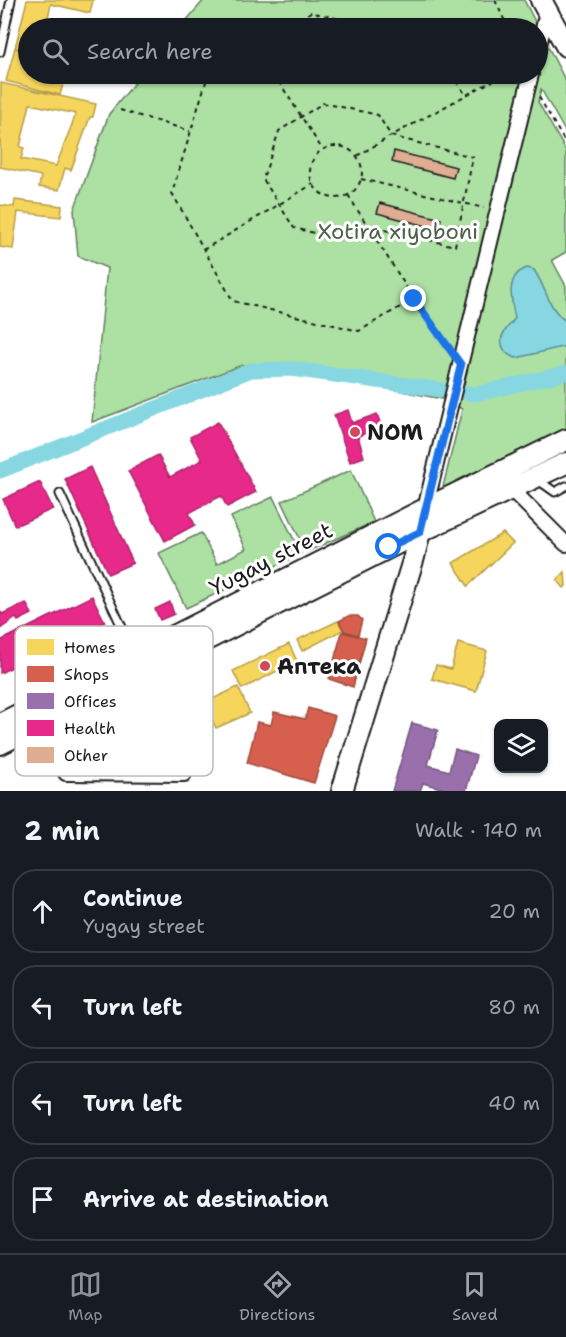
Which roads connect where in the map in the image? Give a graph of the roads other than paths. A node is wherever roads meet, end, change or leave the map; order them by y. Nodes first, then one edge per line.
1 (11, 0) edge
2 (544, 6) edge
3 (566, 46) edge
4 (0, 52) edge
5 (529, 84) edge
6 (566, 440) edge
7 (566, 463) edge
8 (535, 478) junction
9 (566, 486) edge
10 (511, 489) junction
11 (60, 494) dead end
12 (425, 509) junction
13 (420, 532) junction
14 (566, 544) edge
15 (121, 626) edge
16 (193, 626) edge
17 (213, 636) edge
18 (15, 716) edge
19 (0, 724) edge
20 (15, 736) edge
21 (0, 744) edge
22 (342, 791) edge

1 - 4 lane
2 - 3 main road
5 - 12 street
6 - 12 main road, Yugay street
7 - 8 main road, Yugay street
8 - 9 lane
8 - 10 main road, Yugay street
10 - 13 main road, Yugay street
10 - 14 street
11 - 15 lane
12 - 13 main road
12 - 16 main road, Yugay street
13 - 17 main road, Yugay street
13 - 22 main road
18 - 19 main road, Yugay street
20 - 21 main road, Yugay street

